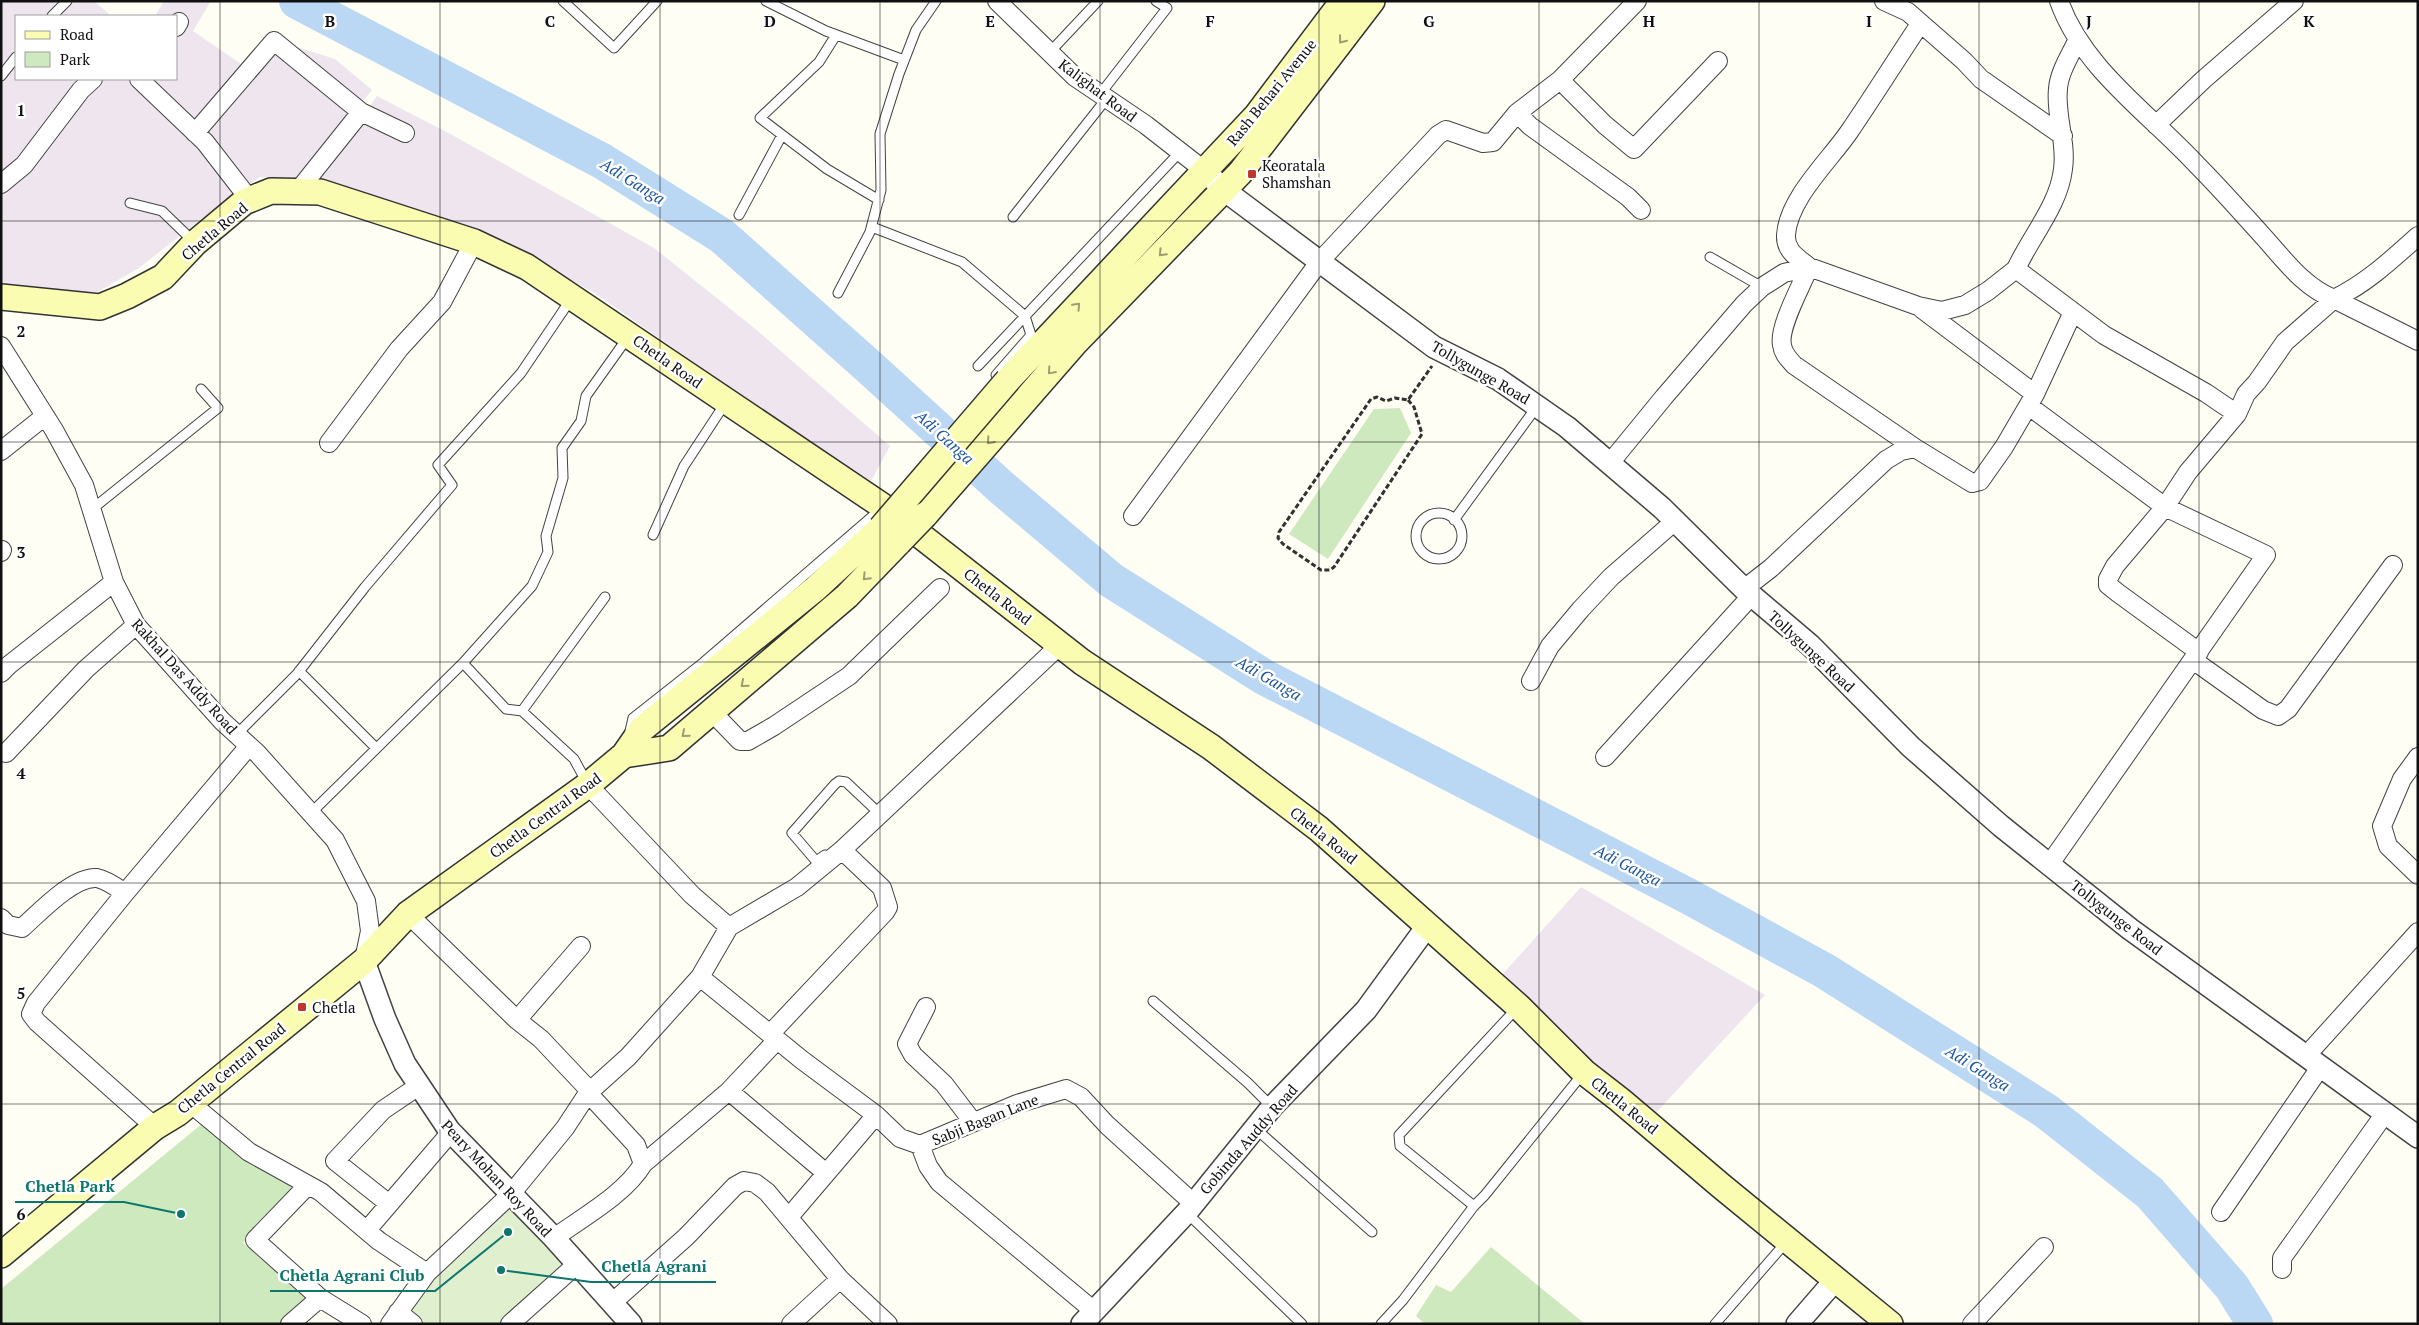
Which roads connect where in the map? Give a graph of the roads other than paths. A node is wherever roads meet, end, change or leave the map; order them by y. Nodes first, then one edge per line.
1 (67, 1) edge
2 (563, 1) edge
3 (657, 1) edge
4 (766, 1) edge
5 (936, 1) edge
6 (997, 1) edge
7 (1098, 1) edge
8 (1156, 1) edge
9 (1343, 1) edge
10 (1372, 1) edge
11 (1637, 1) edge
12 (1884, 1) edge
13 (2059, 1) edge
14 (2294, 1) edge
15 (53, 15) edge
16 (1920, 24) junction
17 (836, 35) junction
18 (2078, 39) junction
19 (1050, 52) junction
20 (15, 58) edge
21 (904, 60) junction
22 (1718, 61) dead end
23 (1, 76) edge
24 (92, 80) edge
25 (1560, 80) junction
26 (145, 81) edge
27 (1104, 96) junction
28 (360, 112) junction
29 (1517, 113) junction
30 (2156, 125) junction
31 (196, 133) junction
32 (405, 133) dead end
33 (782, 135) junction
34 (2063, 136) junction
35 (1179, 153) junction
36 (1204, 171) junction
37 (1, 184) edge
38 (1224, 190) junction
39 (297, 192) junction
40 (250, 200) junction
41 (878, 200) junction
42 (130, 203) dead end
43 (1641, 210) dead end
44 (738, 215) dead end
45 (1014, 217) dead end
46 (872, 227) junction
47 (2418, 236) edge
48 (474, 242) junction
49 (195, 243) junction
50 (1710, 257) dead end
51 (1320, 261) junction
52 (1809, 267) junction
53 (2016, 269) junction
54 (1762, 287) junction
55 (838, 293) dead end
56 (1, 297) edge
57 (573, 297) junction
58 (2334, 299) junction
59 (1918, 306) junction
60 (2073, 312) junction
61 (1025, 316) junction
62 (629, 334) junction
63 (2418, 341) edge
64 (1, 346) edge
65 (978, 366) dead end
66 (1000, 380) junction
67 (202, 389) dead end
68 (2032, 400) junction
69 (727, 402) junction
70 (1538, 405) junction
71 (2237, 414) junction
72 (45, 416) junction
73 (329, 443) dead end
74 (1915, 448) junction
75 (1, 451) edge
76 (1610, 463) junction
77 (2165, 507) junction
78 (91, 510) junction
79 (1133, 516) dead end
80 (888, 519) junction
81 (1454, 520) junction
82 (1676, 521) junction
83 (653, 535) dead end
84 (2393, 565) dead end
85 (114, 582) junction
86 (940, 588) dead end
87 (1748, 592) junction
88 (605, 597) dead end
89 (136, 624) junction
90 (1060, 645) junction
91 (2196, 656) junction
92 (463, 663) junction
93 (299, 671) junction
94 (1, 674) edge
95 (1531, 681) dead end
96 (522, 711) junction
97 (712, 712) junction
98 (243, 741) junction
99 (376, 748) junction
100 (6, 753) dead end
101 (624, 755) junction
102 (1605, 757) dead end
103 (2418, 757) edge
104 (588, 785) junction
105 (877, 812) junction
106 (311, 813) junction
107 (842, 850) junction
108 (2049, 865) junction
109 (2418, 875) edge
110 (125, 893) junction
111 (408, 914) junction
112 (1, 918) edge
113 (1428, 925) junction
114 (729, 927) junction
115 (2418, 932) edge
116 (581, 946) dead end
117 (364, 961) junction
118 (700, 977) junction
119 (1153, 1001) dead end
120 (926, 1007) dead end
121 (1519, 1007) junction
122 (517, 1020) junction
123 (774, 1037) junction
124 (2313, 1061) junction
125 (1584, 1072) junction
126 (420, 1086) junction
127 (729, 1091) junction
128 (589, 1092) junction
129 (189, 1102) junction
130 (1272, 1107) junction
131 (2386, 1112) junction
132 (876, 1115) junction
133 (973, 1122) junction
134 (155, 1127) junction
135 (1256, 1129) junction
136 (451, 1132) junction
137 (2418, 1137) edge
138 (920, 1145) junction
139 (643, 1164) junction
140 (826, 1173) junction
141 (308, 1185) junction
142 (511, 1194) junction
143 (388, 1203) junction
144 (1474, 1206) junction
145 (1190, 1208) junction
146 (2221, 1212) dead end
147 (789, 1217) junction
148 (367, 1230) junction
149 (1372, 1232) dead end
150 (554, 1238) junction
151 (1788, 1239) junction
152 (2044, 1247) dead end
153 (1, 1255) edge
154 (576, 1265) junction
155 (2282, 1269) dead end
156 (427, 1273) junction
157 (840, 1279) junction
158 (1836, 1279) junction
159 (320, 1298) junction
160 (613, 1302) junction
161 (1088, 1317) edge
162 (394, 1318) edge
163 (290, 1324) edge
164 (362, 1324) edge
165 (413, 1324) edge
166 (510, 1324) edge
167 (631, 1324) edge
168 (791, 1324) edge
169 (888, 1324) edge
170 (1302, 1324) edge
171 (1381, 1324) edge
172 (1715, 1324) edge
173 (1797, 1324) edge
174 (1890, 1324) edge
175 (1972, 1324) edge

1 - 15 lane
2 - 3 lane
4 - 17 lane
5 - 21 lane
6 - 19 street, Kalighat Road
7 - 19 lane
8 - 27 lane
9 - 36 main road, Rash Behari Avenue
10 -> 38 main road
11 - 25 street
12 - 16 street
13 - 18 street
14 - 30 street
16 - 34 street
16 - 52 street
17 - 21 lane
17 - 33 lane
18 - 30 street
18 - 34 street
19 - 27 street, Kalighat Road
20 - 23 lane
21 - 41 lane
22 - 25 street
24 - 37 street
25 - 29 street
26 - 31 street
27 - 35 street, Kalighat Road
27 - 45 lane
28 - 31 street
28 - 32 street
28 - 39 street
29 - 43 street
29 - 51 street
30 - 58 street
31 - 40 street
33 - 41 lane
33 - 44 lane
34 - 53 street
35 - 36 street, Kalighat Road
35 - 61 lane
36 - 38 street, Tollygunge Road
66 -> 36 main road, Rash Behari Avenue
38 - 51 street, Tollygunge Road
38 -> 80 main road, bridge
39 - 40 main road, Chetla Road
39 - 48 main road, Chetla Road
40 - 49 main road, Chetla Road
41 - 46 lane
42 - 49 lane
46 - 55 lane
46 - 61 lane
47 - 58 street
48 - 57 main road, Chetla Road
48 - 73 street
49 - 56 main road, Chetla Road
50 - 54 lane
51 - 70 street, Tollygunge Road
51 - 79 street
52 - 54 street
52 - 59 street
52 - 74 street
53 - 59 street
53 - 60 street
54 - 76 street
57 - 62 main road, Chetla Road
57 - 93 lane
58 - 63 street
58 - 71 street
59 - 68 street
60 - 68 street
60 - 71 street
61 - 65 lane
61 - 66 lane
62 - 69 main road, Chetla Road
62 - 92 lane
64 - 72 street, Rakhal Das Addy Road
66 - 80 main road, Rash Behari Avenue, bridge
67 - 78 lane
68 - 74 street
68 - 77 street
69 - 80 main road, Chetla Road
69 - 83 lane
70 - 76 street, Tollygunge Road
70 - 81 lane
71 - 77 street
72 - 75 street
72 - 78 street, Rakhal Das Addy Road
74 - 87 street
76 - 82 street, Tollygunge Road
77 - 91 street
77 - 91 street
78 - 85 street, Rakhal Das Addy Road
80 - 90 main road, Chetla Road
80 -> 97 main road
80 - 101 main road, Chetla Central Road
80 - 101 lane
81 - 81 lane
82 - 87 street, Tollygunge Road
82 - 95 street
84 - 91 street
85 - 89 street, Rakhal Das Addy Road
85 - 94 street
86 - 97 street
87 - 102 street
87 - 108 street, Tollygunge Road
88 - 96 lane
89 - 98 street, Rakhal Das Addy Road
89 - 100 street
90 - 105 street
90 - 113 main road, Chetla Road
91 - 108 street
92 - 96 lane
92 - 99 lane
93 - 98 lane
93 - 99 lane
96 - 104 lane
97 -> 101 main road
98 - 106 street, Rakhal Das Addy Road
98 - 110 street
99 - 106 lane
101 - 104 main road, Chetla Central Road
103 - 109 street
104 - 111 main road, Chetla Central Road
104 - 114 street
105 - 105 lane
105 - 107 street
106 - 117 street, Rakhal Das Addy Road
107 - 114 street
107 - 123 street
108 - 124 street, Tollygunge Road
110 - 112 street
110 - 134 street
111 - 117 main road, Chetla Central Road
111 - 122 street
113 - 121 main road, Chetla Road
113 - 130 street, Gobinda Auddy Road
114 - 118 street
115 - 124 street
116 - 122 street
117 - 126 street, Peary Mohan Roy Road
117 - 129 main road, Chetla Central Road
118 - 123 street, Sabji Bagan Lane
118 - 128 street
119 - 130 lane
120 - 133 street
121 - 125 main road, Chetla Road
121 - 144 lane
122 - 128 street
123 - 127 street
123 - 132 street, Sabji Bagan Lane
124 - 131 street, Tollygunge Road
124 - 146 street
125 - 144 lane
125 - 151 main road, Chetla Road
126 - 136 street, Peary Mohan Roy Road
126 - 143 street
127 - 139 street
127 - 140 street
128 - 139 street
128 - 142 street
129 - 134 main road, Chetla Central Road
129 - 141 street
130 - 135 street, Gobinda Auddy Road
131 - 137 street, Tollygunge Road
131 - 155 street
132 - 138 street, Sabji Bagan Lane
132 - 140 street
133 - 138 street, Sabji Bagan Lane
133 - 145 street, Sabji Bagan Lane
134 - 153 main road, Chetla Central Road
135 - 145 street, Gobinda Auddy Road
135 - 149 lane
136 - 142 street, Peary Mohan Roy Road
136 - 143 street
138 - 161 street
139 - 150 street
140 - 147 street
141 - 148 street
141 - 159 street
142 - 150 street, Peary Mohan Roy Road
142 - 156 street
143 - 148 street
144 - 171 lane
145 - 161 street, Gobinda Auddy Road
145 - 170 lane
147 - 157 street
147 - 160 street
148 - 156 street
150 - 154 street, Peary Mohan Roy Road
151 - 158 main road, Chetla Road
151 - 172 lane
152 - 175 street
154 - 160 street, Peary Mohan Roy Road
154 - 166 street
156 - 162 street
157 - 168 street
157 - 169 street
158 - 173 street
158 - 174 main road, Chetla Road
159 - 163 street
159 - 164 street
160 - 167 street, Peary Mohan Roy Road
162 - 165 street

